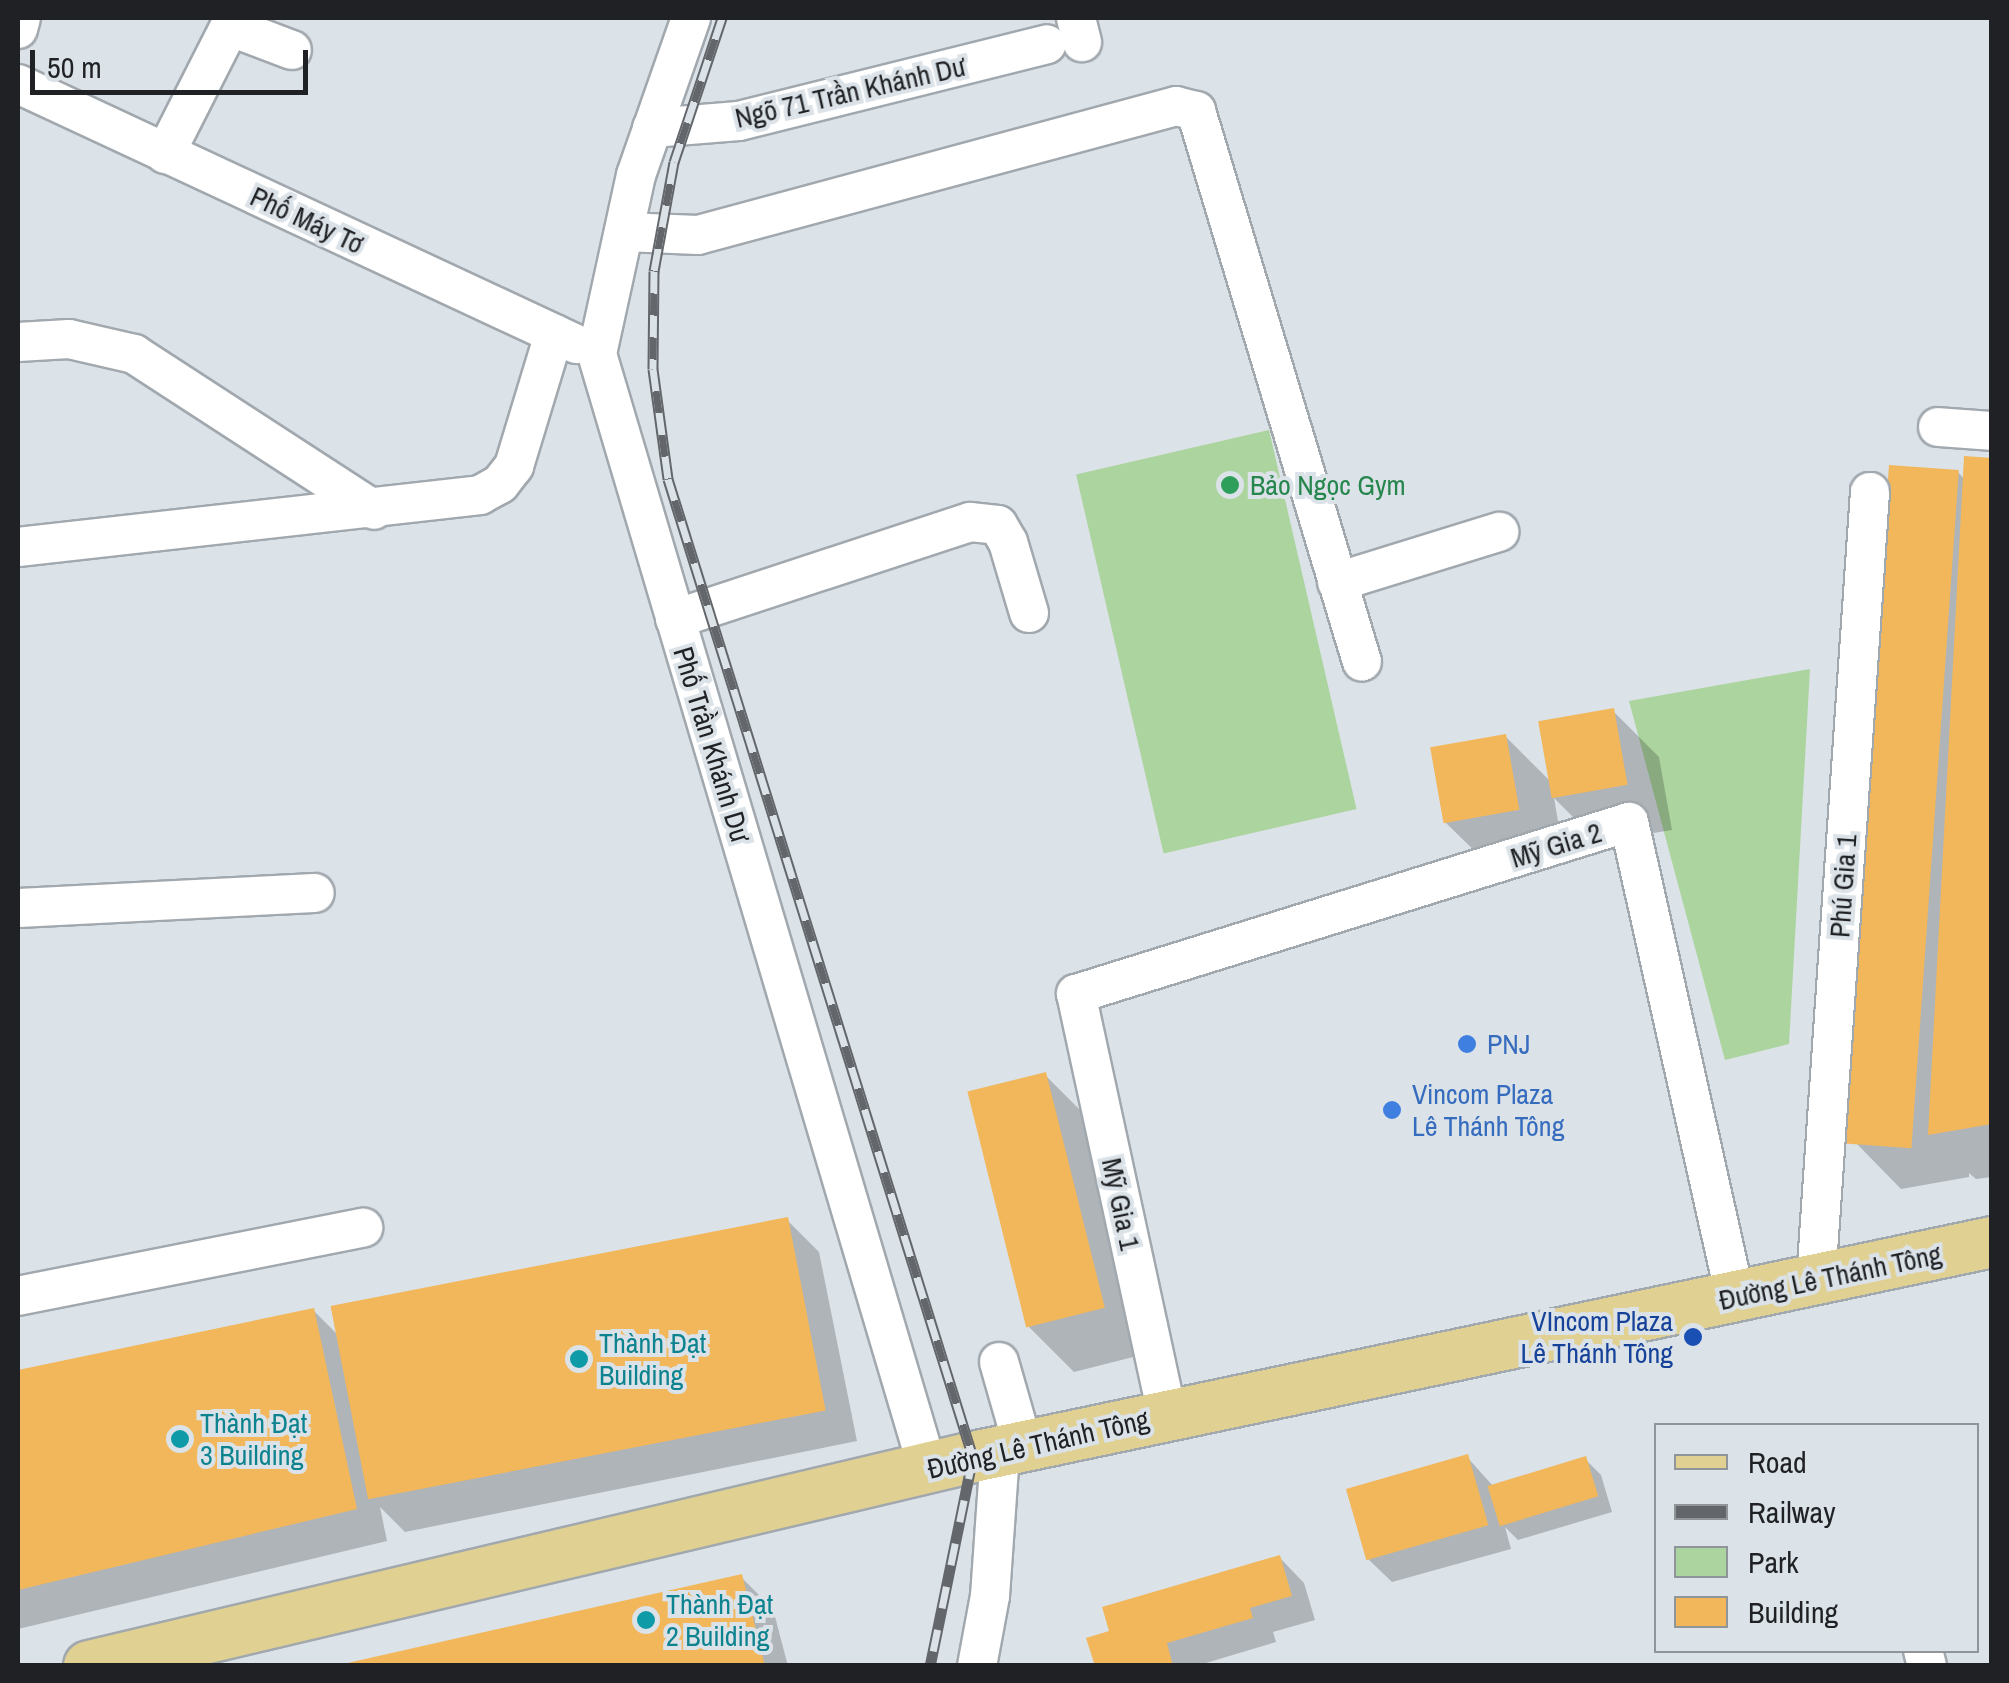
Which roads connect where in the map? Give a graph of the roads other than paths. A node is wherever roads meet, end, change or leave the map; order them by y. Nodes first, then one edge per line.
1 (21, 18) edge
2 (692, 18) edge
3 (232, 22) edge
4 (18, 29) edge
5 (1068, 35) edge
6 (292, 50) dead end
7 (18, 84) edge
8 (652, 128) junction
9 (165, 154) junction
10 (624, 232) junction
11 (554, 334) junction
12 (18, 342) edge
13 (596, 354) junction
14 (1938, 427) dead end
15 (1992, 431) edge
16 (1870, 492) dead end
17 (374, 510) junction
18 (1500, 532) dead end
19 (18, 547) edge
20 (1337, 582) junction
21 (1029, 613) dead end
22 (675, 620) junction
23 (1362, 662) dead end
24 (314, 893) dead end
25 (18, 908) edge
26 (1076, 994) joint
27 (363, 1228) dead end
28 (1992, 1242) edge
29 (1816, 1280) junction
30 (18, 1296) edge
31 (1735, 1297) junction
32 (999, 1362) dead end
33 (1167, 1414) junction
34 (1012, 1450) junction
35 (928, 1469) junction
36 (89, 1666) edge
37 (977, 1666) edge

1 - 4 street
2 - 8 street, Phố Trần Khánh Dư
3 - 6 street
3 - 9 street
5 - 8 street, Ngõ 71 Trần Khánh Dư
7 - 9 street, Phố Máy Tơ
8 - 10 street, Phố Trần Khánh Dư
9 - 11 street, Phố Máy Tơ
10 - 13 street, Phố Trần Khánh Dư
10 - 20 street
11 - 13 street, Phố Máy Tơ
11 - 17 street
12 - 17 street
13 - 22 street, Phố Trần Khánh Dư
14 - 15 street
16 - 29 street, Phú Gia 1
17 - 19 street
18 - 20 street
20 - 23 street
21 - 22 street
22 - 35 street, Phố Trần Khánh Dư
24 - 25 street
26 - 31 street, Mỹ Gia 2
26 - 33 street, Mỹ Gia 1
27 - 30 street
28 - 29 main road, Đường Lê Thánh Tông
29 - 31 main road, Đường Lê Thánh Tông
31 - 33 main road, Đường Lê Thánh Tông
32 - 34 street
33 - 34 main road, Đường Lê Thánh Tông
34 - 35 main road, Đường Lê Thánh Tông
34 - 37 street
35 - 36 main road, Đường Lê Thánh Tông

